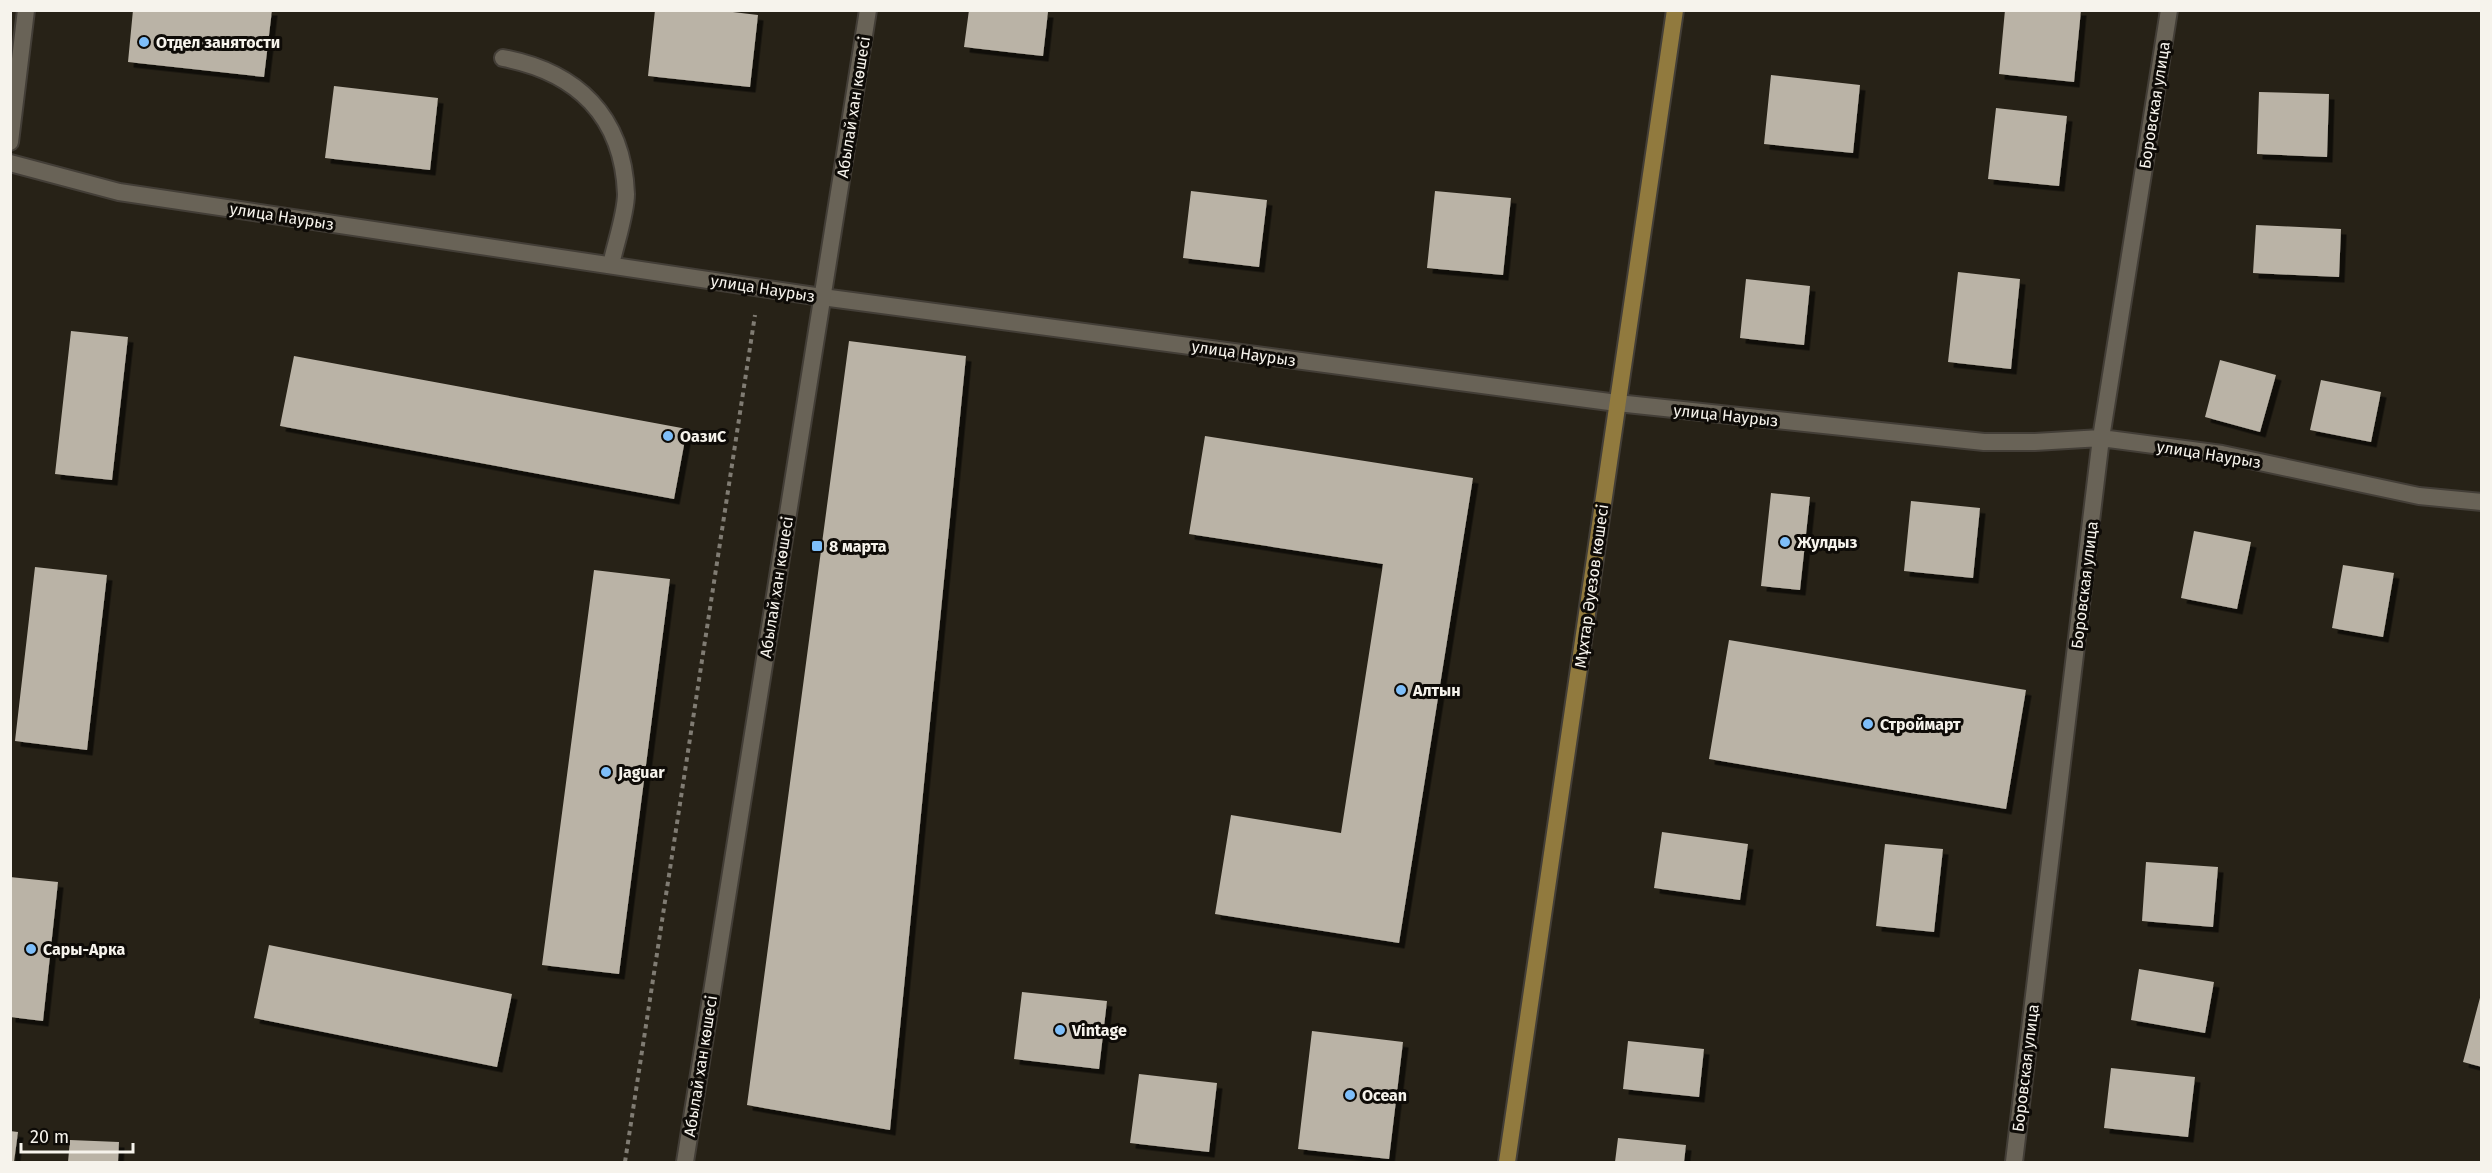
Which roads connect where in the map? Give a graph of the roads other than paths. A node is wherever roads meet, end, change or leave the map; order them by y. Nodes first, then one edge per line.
1 (26, 10) edge
2 (868, 10) edge
3 (1676, 10) edge
4 (2169, 10) edge
5 (503, 58) dead end
6 (10, 142) edge
7 (10, 164) edge
8 (611, 265) junction
9 (822, 297) junction
10 (1617, 403) junction
11 (2101, 438) junction
12 (2481, 502) edge
13 (685, 1162) edge
14 (1507, 1162) edge
15 (2014, 1162) edge

1 - 6 street
2 - 9 street, Абылай хан көшесі
3 - 10 main road, Мұхтар Әуезов көшесі
4 - 11 street, Боровская улица
5 - 8 street
7 - 8 street, улица Наурыз
8 - 9 street, улица Наурыз
9 - 10 street, улица Наурыз
9 - 13 street, Абылай хан көшесі
10 - 11 street, улица Наурыз
10 - 14 main road, Мұхтар Әуезов көшесі
11 - 12 street, улица Наурыз
11 - 15 street, Боровская улица

